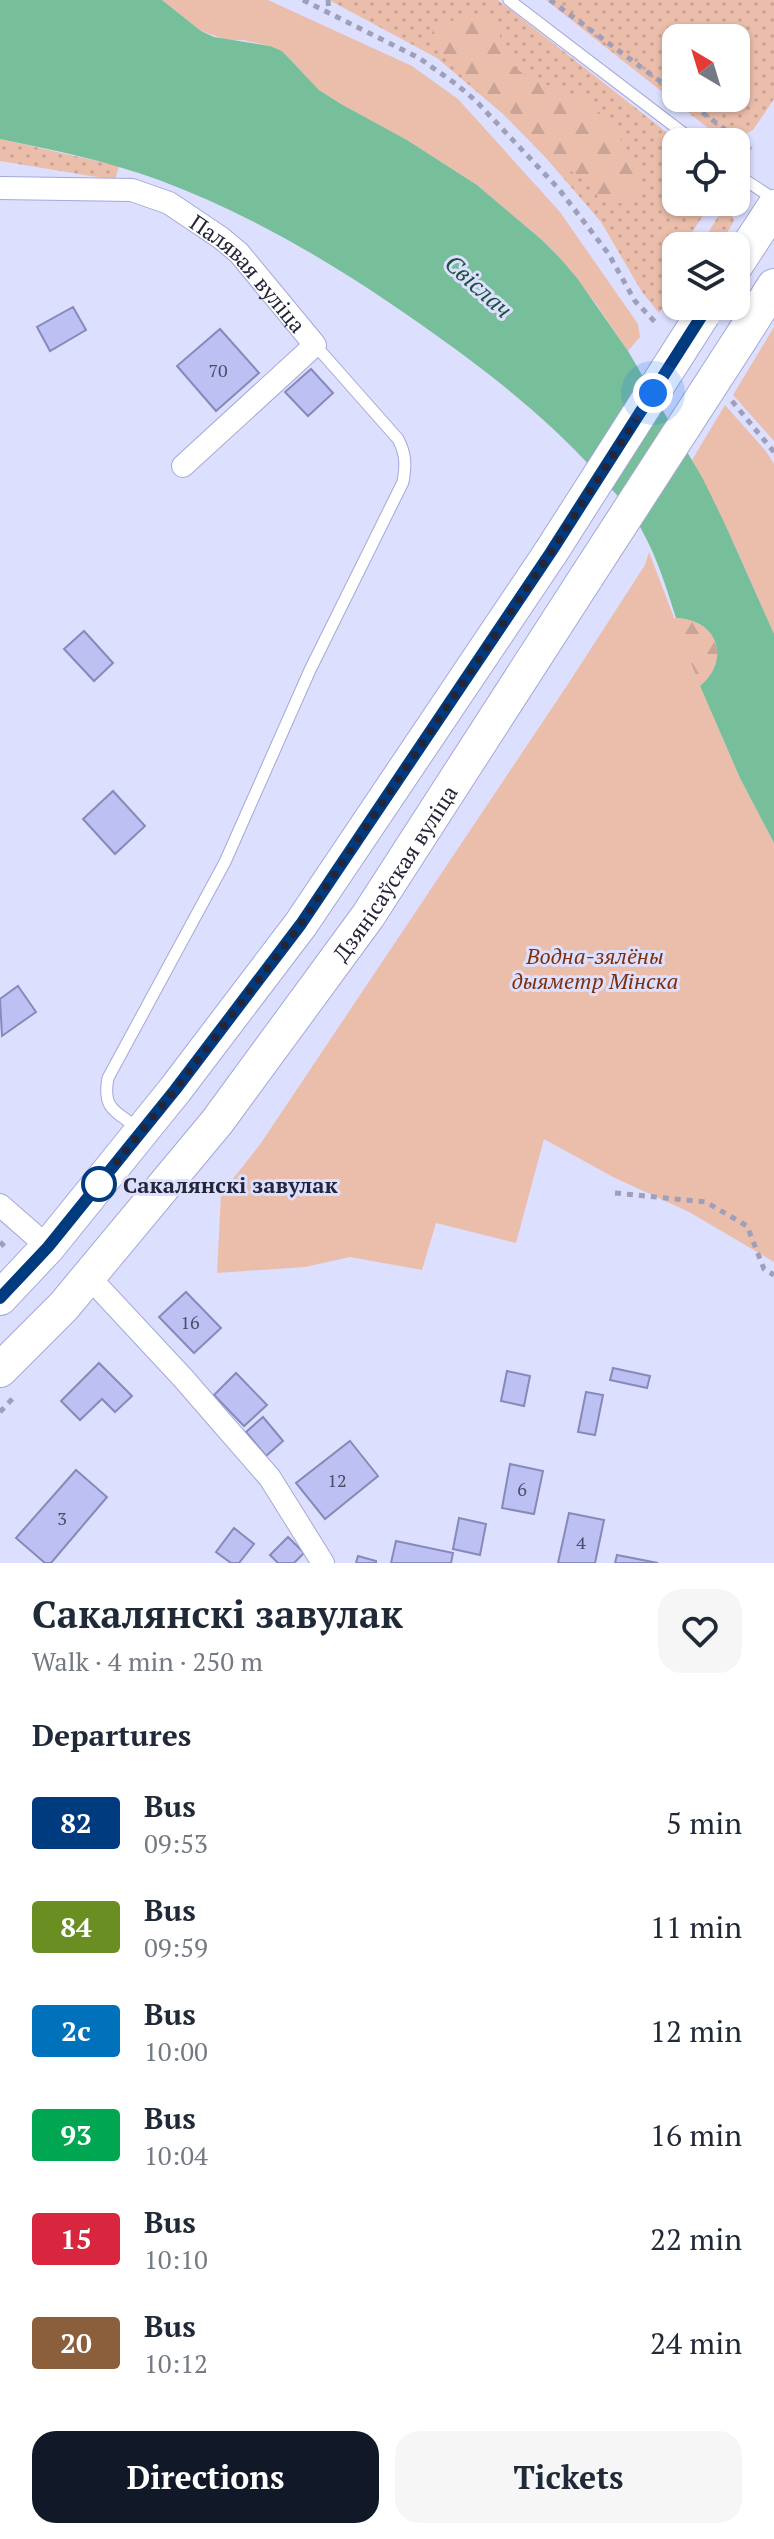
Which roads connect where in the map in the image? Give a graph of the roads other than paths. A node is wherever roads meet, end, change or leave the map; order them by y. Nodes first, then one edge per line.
1 (509, 0) edge
2 (677, 128) edge
3 (750, 183) edge
4 (0, 188) edge
5 (774, 199) edge
6 (774, 207) edge
7 (750, 244) edge
8 (774, 286) edge
9 (700, 320) edge
10 (315, 345) junction
11 (183, 466) dead end
12 (142, 1131) junction
13 (0, 1205) edge
14 (48, 1247) junction
15 (89, 1277) junction
16 (0, 1298) edge
17 (0, 1370) edge
18 (323, 1563) edge

1 - 2 lane
3 - 5 lane
4 - 10 street, Палявая вуліца
6 - 7 main road
8 - 15 main road, Дзянісаўская вуліца, bridge
9 - 12 main road, bridge
10 - 11 street, Палявая вуліца
10 - 12 lane
12 - 14 main road
13 - 14 street
14 - 16 main road
15 - 17 main road, Дзянісаўская вуліца
15 - 18 street

